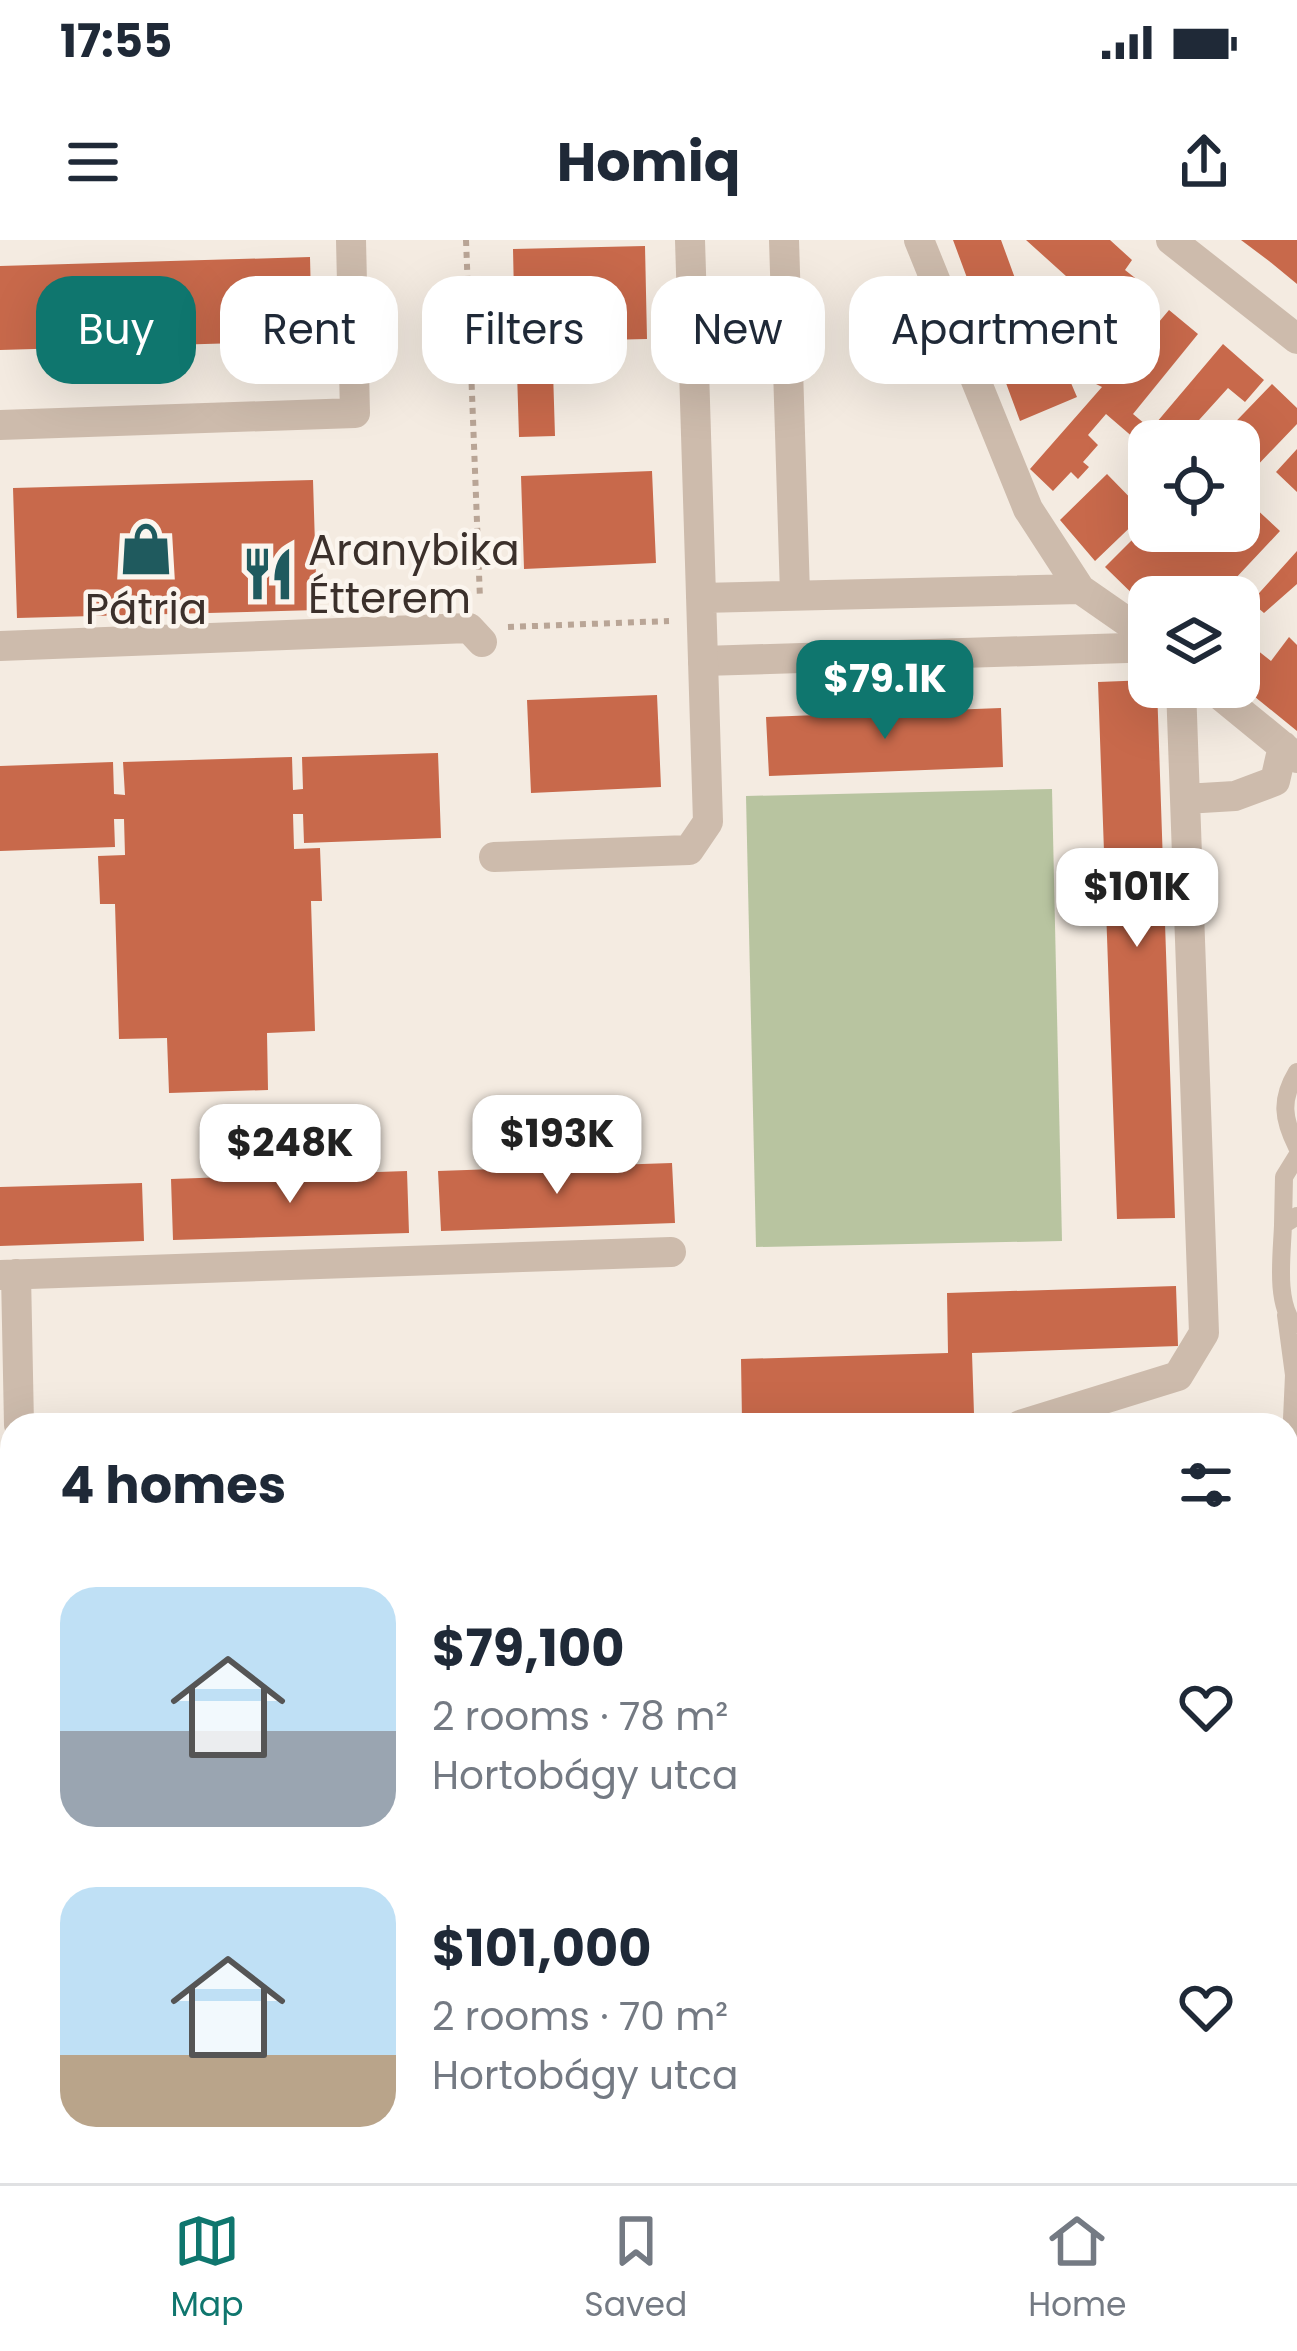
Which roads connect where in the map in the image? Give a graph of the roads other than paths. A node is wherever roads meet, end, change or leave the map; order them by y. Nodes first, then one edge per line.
1 (351, 240) edge
2 (690, 240) edge
3 (784, 240) edge
4 (919, 240) edge
5 (1171, 240) edge
6 (1297, 339) edge
7 (0, 425) edge
8 (1080, 589) junction
9 (795, 594) junction
10 (702, 609) junction
11 (1128, 622) edge
12 (477, 633) road end
13 (0, 646) edge
14 (1128, 647) edge
15 (703, 661) junction
16 (1182, 708) edge
17 (1236, 708) edge
18 (1290, 752) edge
19 (1185, 799) junction
20 (494, 857) dead end
21 (1297, 1072) edge
22 (1297, 1152) edge
23 (1290, 1220) edge
24 (671, 1252) dead end
25 (8, 1274) edge
26 (1292, 1322) edge
27 (1295, 1374) edge
28 (9, 1378) edge
29 (16, 1413) edge
30 (1059, 1413) edge
31 (1294, 1413) edge

1 - 7 street
2 - 10 street
3 - 9 street
4 - 8 street
5 - 6 street
8 - 9 street
8 - 11 street
9 - 10 street
10 - 15 street
12 - 13 street
14 - 15 street
15 - 20 street
16 - 19 street
17 - 18 street
18 - 19 street
19 - 30 street
21 - 22 lane
22 - 23 lane
23 - 26 lane
24 - 25 street
25 - 28 street
26 - 27 lane
27 - 31 lane
28 - 29 street

